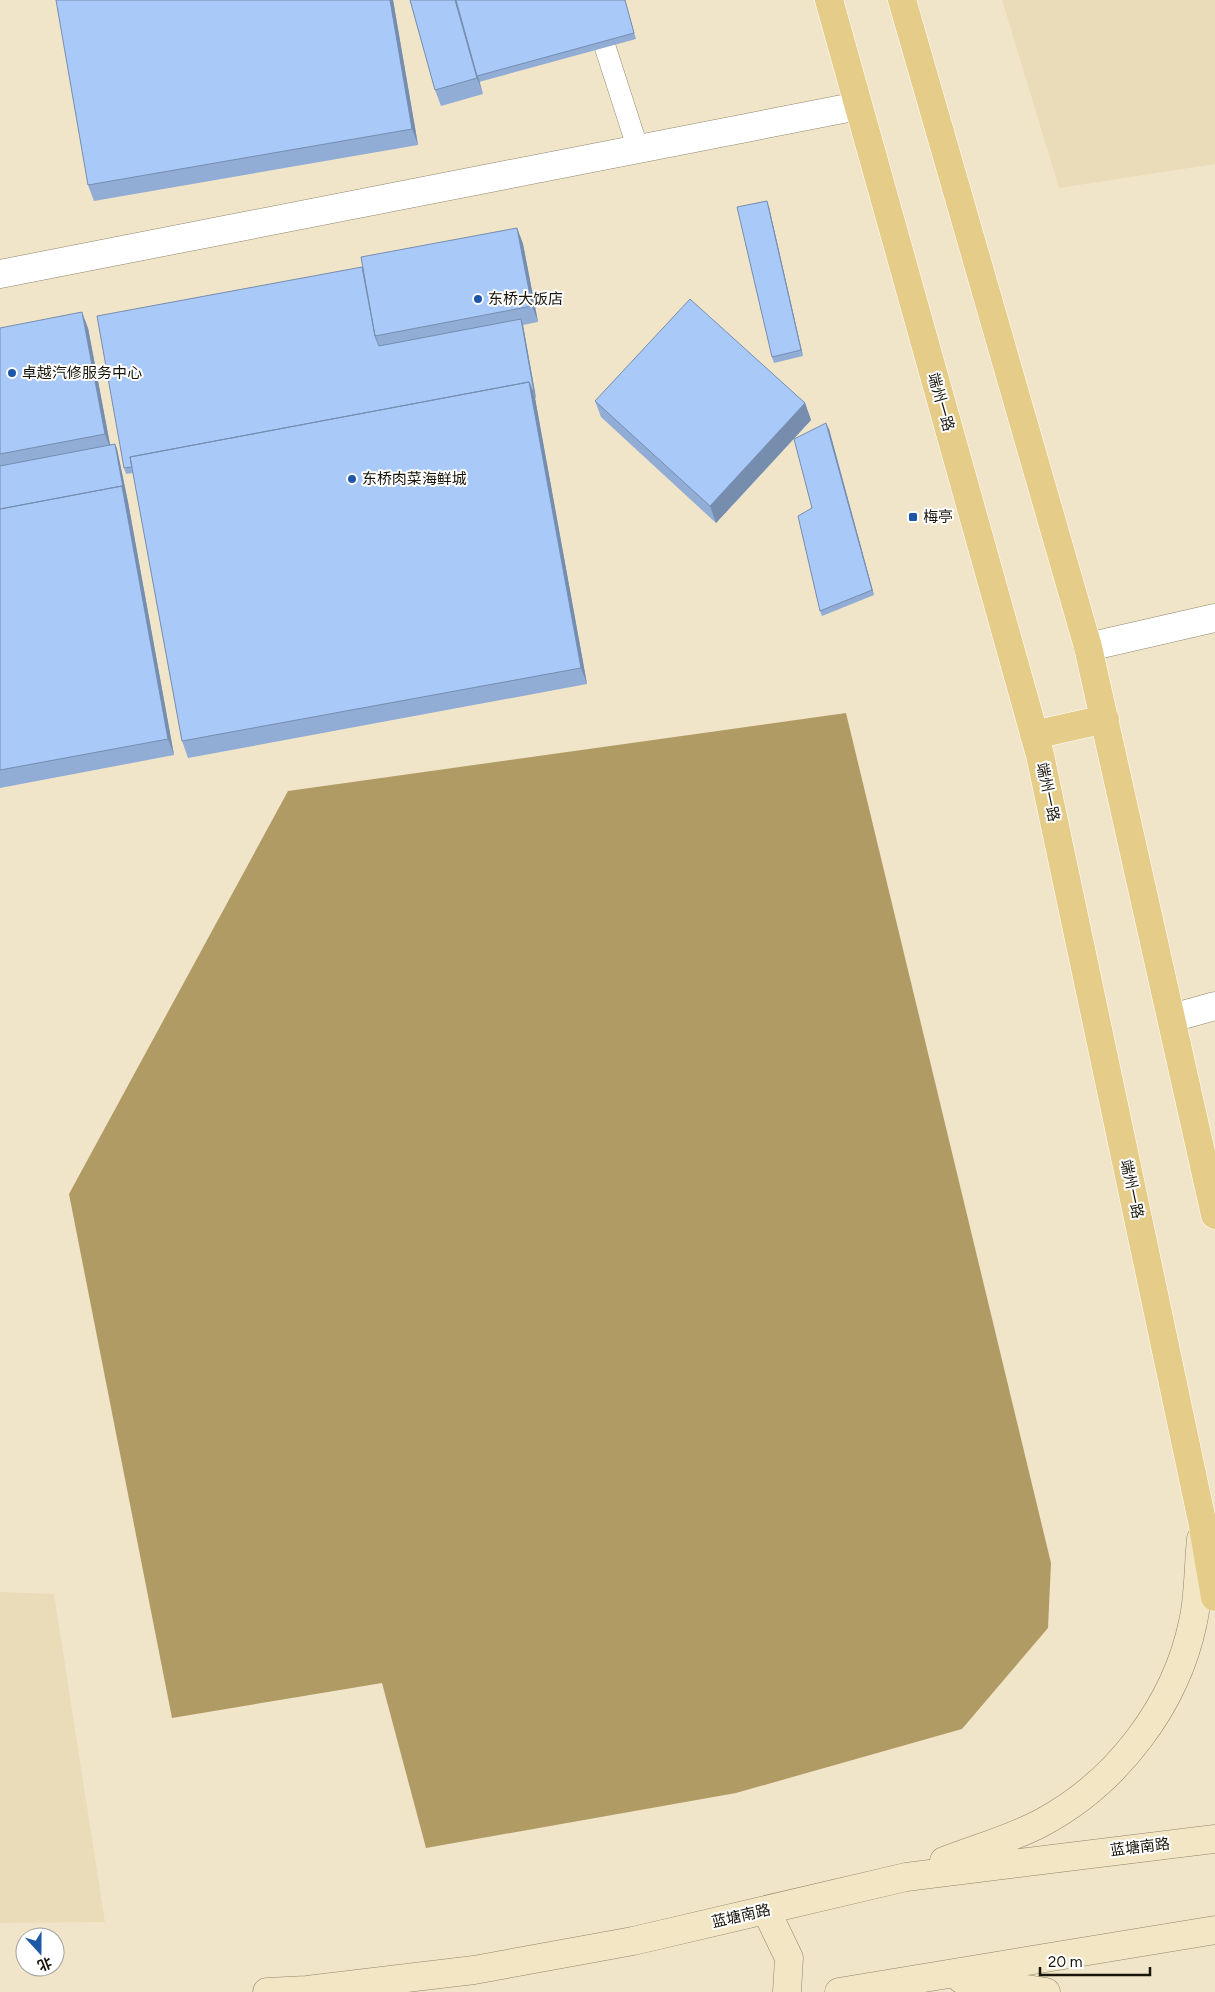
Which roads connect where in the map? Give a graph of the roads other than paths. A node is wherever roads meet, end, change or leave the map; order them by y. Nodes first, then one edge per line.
1 (590, 0) edge
2 (829, 0) edge
3 (902, 0) edge
4 (858, 106) junction
5 (638, 149) junction
6 (0, 274) edge
7 (1215, 618) edge
8 (1088, 647) junction
9 (1105, 718) junction
10 (1034, 736) junction
11 (1215, 1006) edge
12 (1172, 1018) junction
13 (1215, 1215) edge
14 (1202, 1520) junction
15 (1215, 1597) edge
16 (1215, 1839) edge
17 (906, 1876) junction
18 (766, 1910) junction
19 (1215, 1930) edge
20 (935, 1975) junction
21 (267, 1992) edge
22 (787, 1992) edge
23 (839, 1992) edge
24 (1046, 1992) edge

1 - 5 lane
2 - 4 main road, 端州一路
3 - 8 main road
4 - 5 street
4 - 10 main road, 端州一路
5 - 6 street
7 - 8 street
8 - 9 main road
9 - 10 main road
9 - 12 main road
10 - 14 main road, 端州一路
11 - 12 street
12 - 13 main road
14 - 15 main road, 端州一路
14 - 17 main road
16 - 17 main road, 蓝塘南路
17 - 18 main road, 蓝塘南路
18 - 21 main road, 蓝塘南路
18 - 22 main road
19 - 20 main road
20 - 23 main road
20 - 24 main road

